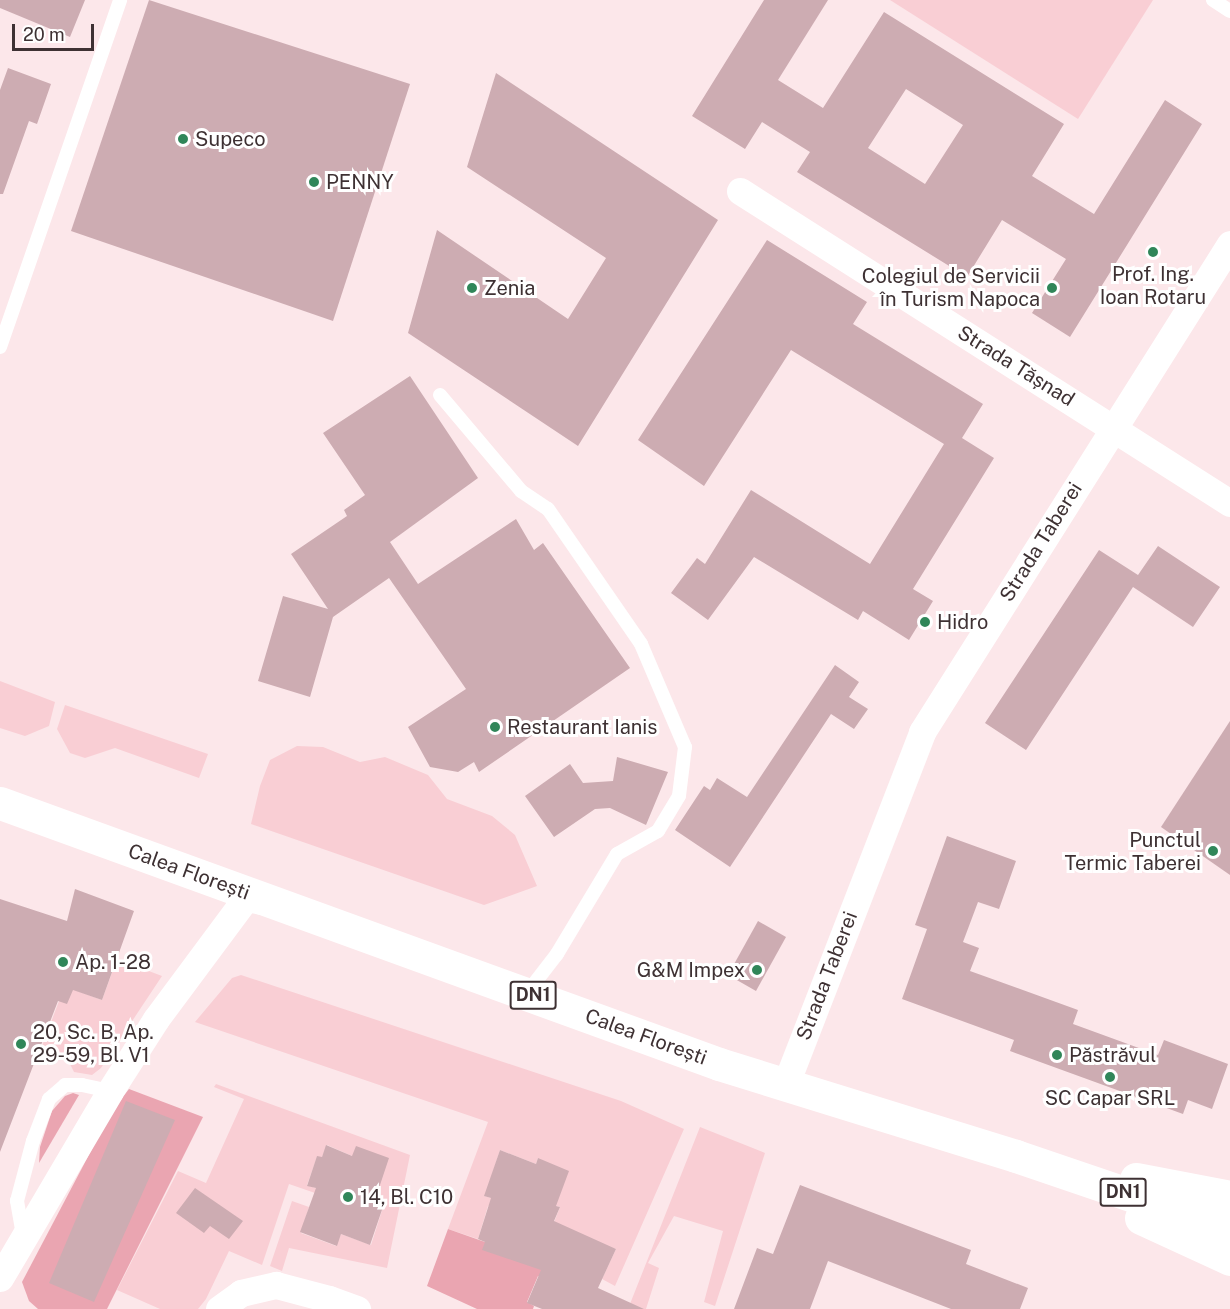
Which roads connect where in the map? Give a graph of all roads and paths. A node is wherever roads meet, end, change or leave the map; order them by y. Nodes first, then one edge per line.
1 (120, 0) edge
2 (1213, 0) edge
3 (1230, 11) edge
4 (740, 191) dead end
5 (1230, 244) edge
6 (0, 347) edge
7 (440, 395) dead end
8 (1114, 428) junction
9 (1230, 503) edge
10 (0, 802) edge
11 (281, 905) junction
12 (527, 993) junction
13 (784, 1086) junction
14 (110, 1090) junction
15 (1016, 1156) junction
16 (1230, 1197) edge
17 (1230, 1229) edge
18 (24, 1237) junction
19 (1230, 1259) edge
20 (0, 1278) edge
21 (219, 1309) edge
22 (357, 1309) edge

1 - 6 lane
2 - 3 lane
4 - 8 street, Strada Tășnad
5 - 8 street, Strada Taberei
7 - 12 lane
8 - 9 street, Strada Tășnad
8 - 13 street, Strada Taberei
10 - 11 main road, Calea Florești / DN1
11 - 12 main road, Calea Florești / DN1
11 - 14 street
12 - 13 main road, Calea Florești / DN1
13 - 15 main road, Calea Florești / DN1
14 - 18 street
14 - 18 lane
15 - 16 main road
15 - 17 main road, Calea Florești / DN1
15 - 19 main road
18 - 20 street
21 - 22 street

